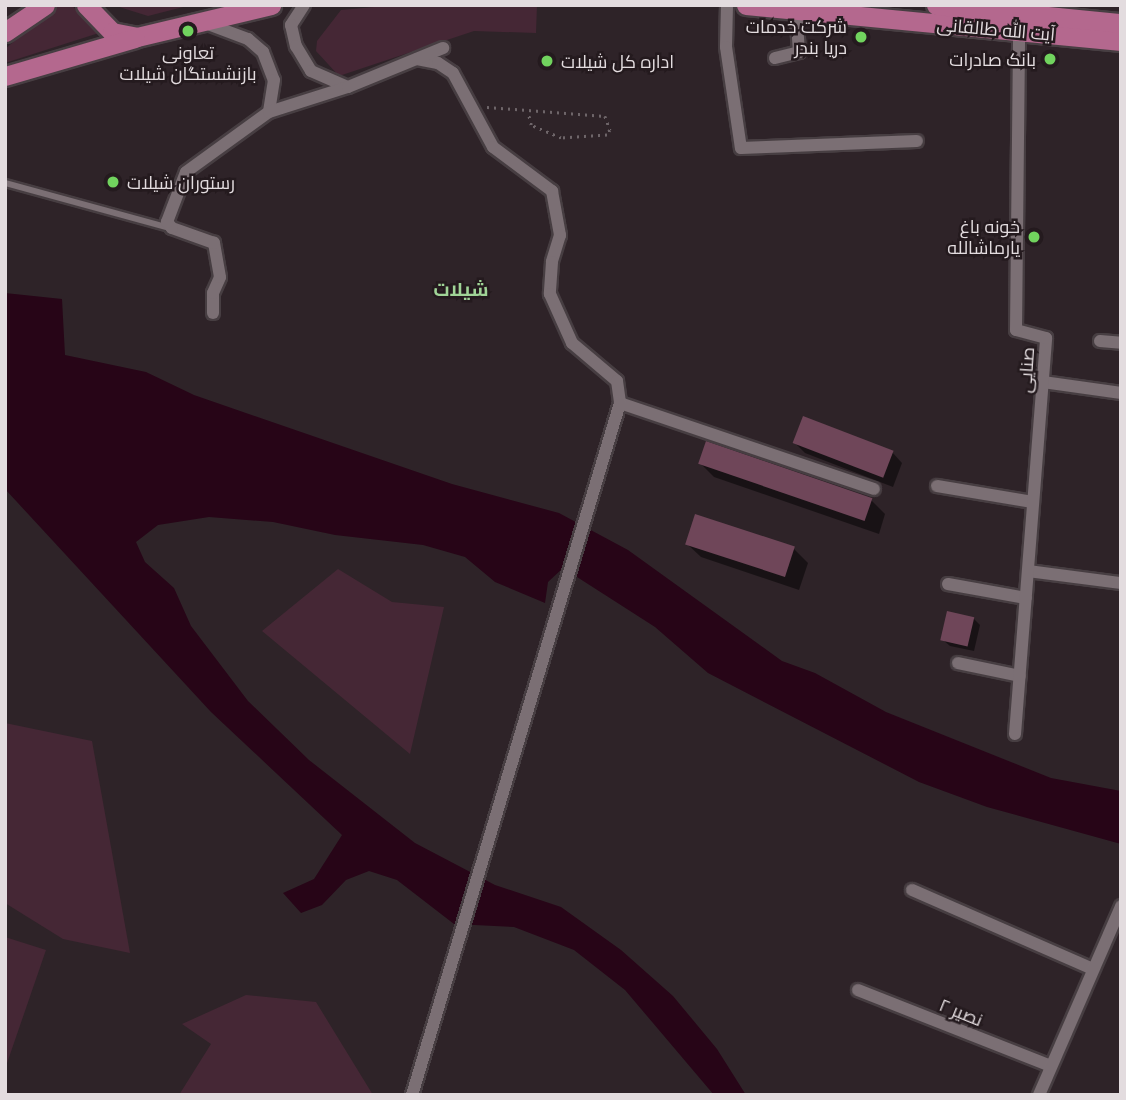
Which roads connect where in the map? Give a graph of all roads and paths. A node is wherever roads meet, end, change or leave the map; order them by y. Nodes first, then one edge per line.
1 (44, 5) edge
2 (86, 5) edge
3 (271, 5) edge
4 (304, 5) edge
5 (727, 5) edge
6 (746, 5) edge
7 (936, 5) edge
8 (942, 6) edge
9 (995, 8) edge
10 (796, 10) junction
11 (1084, 12) edge
12 (201, 22) junction
13 (1020, 22) junction
14 (1121, 23) edge
15 (5, 32) edge
16 (137, 37) junction
17 (1121, 41) edge
18 (443, 48) dead end
19 (775, 58) dead end
20 (417, 59) junction
21 (5, 76) edge
22 (348, 87) junction
23 (470, 104) junction
24 (269, 112) junction
25 (528, 113) junction
26 (917, 141) dead end
27 (5, 183) edge
28 (172, 229) junction
29 (213, 313) dead end
30 (1100, 341) dead end
31 (1121, 343) edge
32 (1043, 382) junction
33 (1121, 393) edge
34 (620, 403) junction
35 (937, 486) dead end
36 (874, 489) dead end
37 (1033, 502) junction
38 (1028, 571) junction
39 (1121, 583) edge
40 (948, 584) dead end
41 (1026, 598) junction
42 (958, 663) dead end
43 (1020, 676) junction
44 (1015, 734) dead end
45 (912, 890) dead end
46 (1120, 911) edge
47 (1093, 970) junction
48 (859, 990) dead end
49 (1051, 1066) junction
50 (412, 1095) edge
51 (1038, 1095) edge

1 - 15 main road
2 - 16 main road
3 - 12 main road
4 - 22 street
5 - 26 street
6 - 10 main road, آیت الله طالقانی
7 - 8 main road, آیت الله طالقانی
8 - 9 main road, آیت الله طالقانی
9 - 13 main road, آیت الله طالقانی
10 - 13 main road, آیت الله طالقانی
10 - 19 street
11 - 13 main road, آیت الله طالقانی
11 - 14 main road, آیت الله طالقانی
12 - 16 main road
12 - 24 street
13 - 17 main road, آیت الله طالقانی
13 - 32 street, صنایی
16 - 21 main road
18 - 20 street
20 - 22 street
20 - 23 street
22 - 24 street
23 - 25 path
23 - 34 street
24 - 28 street
25 - 25 path
27 - 28 lane
28 - 29 street
30 - 31 street
32 - 33 street
32 - 37 street, صنایی
34 - 36 street
34 - 50 street
35 - 37 street
37 - 38 street, صنایی
38 - 39 street
38 - 41 street, صنایی
40 - 41 street
41 - 43 street, صنایی
42 - 43 street
43 - 44 street, صنایی
45 - 47 street
46 - 47 street
47 - 49 street
48 - 49 street, نصیر ۲
49 - 51 street

